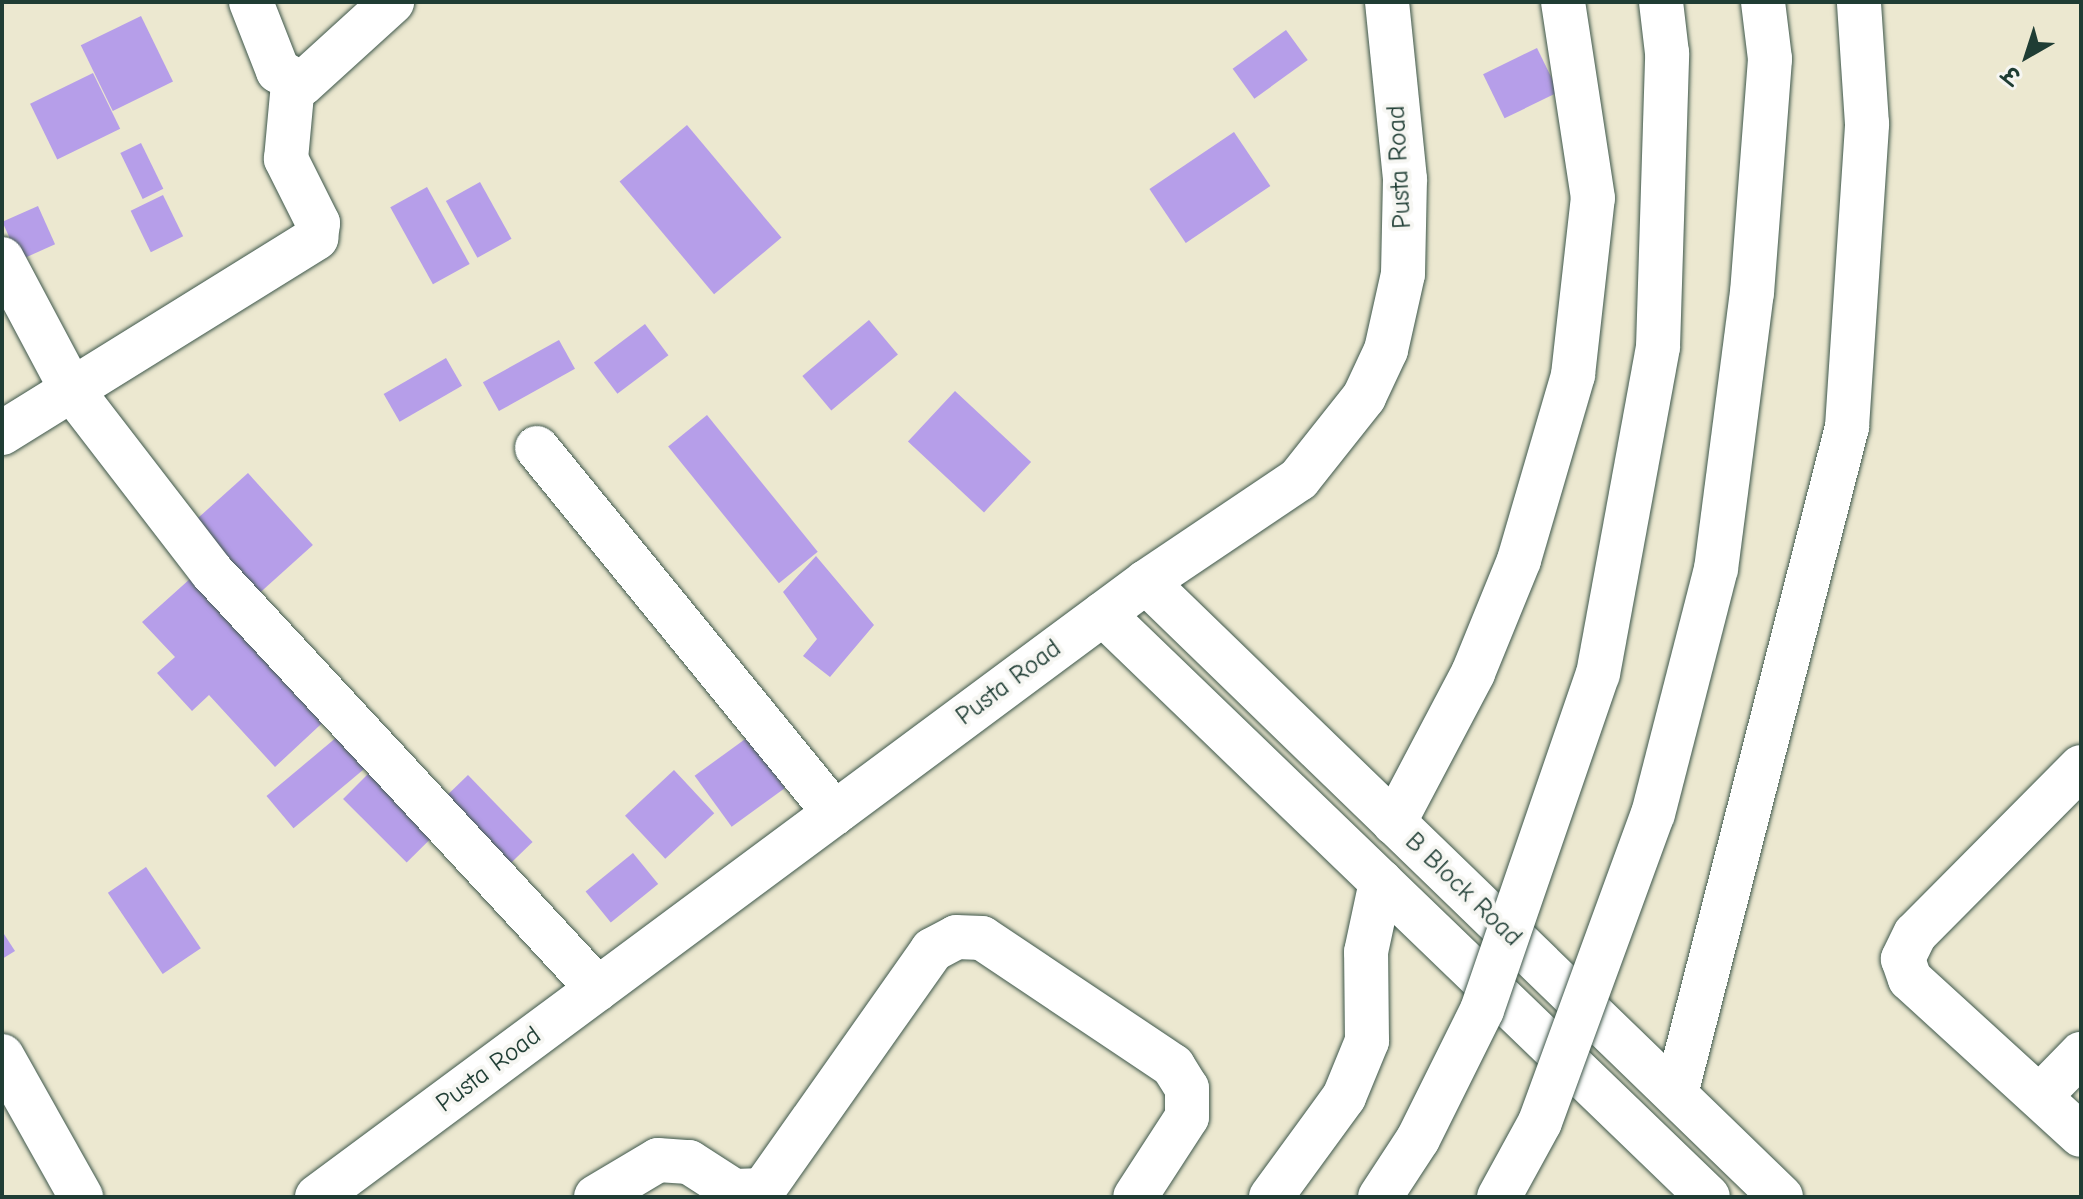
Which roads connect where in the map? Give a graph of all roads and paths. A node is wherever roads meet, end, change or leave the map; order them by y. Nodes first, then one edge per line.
1 (251, 2) edge
2 (392, 2) edge
3 (1387, 2) edge
4 (1563, 2) edge
5 (1661, 2) edge
6 (1763, 2) edge
7 (1859, 2) edge
8 (293, 84) junction
9 (2, 259) edge
10 (71, 389) junction
11 (2, 433) edge
12 (537, 448) dead end
13 (1146, 582) junction
14 (1103, 614) junction
15 (2081, 767) edge
16 (835, 813) junction
17 (1394, 823) junction
18 (1381, 882) junction
19 (598, 989) junction
20 (2081, 1054) edge
21 (5, 1068) edge
22 (1676, 1094) junction
23 (2040, 1096) junction
24 (2081, 1135) edge
25 (752, 1195) edge
26 (81, 1197) edge
27 (317, 1197) edge
28 (596, 1197) edge
29 (1135, 1197) edge
30 (1271, 1197) edge
31 (1380, 1197) edge
32 (1499, 1197) edge
33 (1708, 1197) edge
34 (1781, 1197) edge

1 - 8 street
2 - 8 street
3 - 13 street, Pusta Road
4 - 17 street
5 - 31 street, bridge
6 - 32 street, bridge
7 - 22 street
8 - 10 street
9 - 10 street
10 - 11 street
10 - 19 street
12 - 16 street
13 - 14 street, Pusta Road
13 - 17 street, B Block Road
14 - 16 street, Pusta Road
14 - 18 street, B Block Road
15 - 23 street
16 - 19 street, Pusta Road
17 - 22 street, B Block Road
18 - 30 street
18 - 33 street, B Block Road
19 - 27 street, Pusta Road
20 - 23 street
21 - 26 street
22 - 34 street, B Block Road
23 - 24 street
25 - 28 street
25 - 29 street

